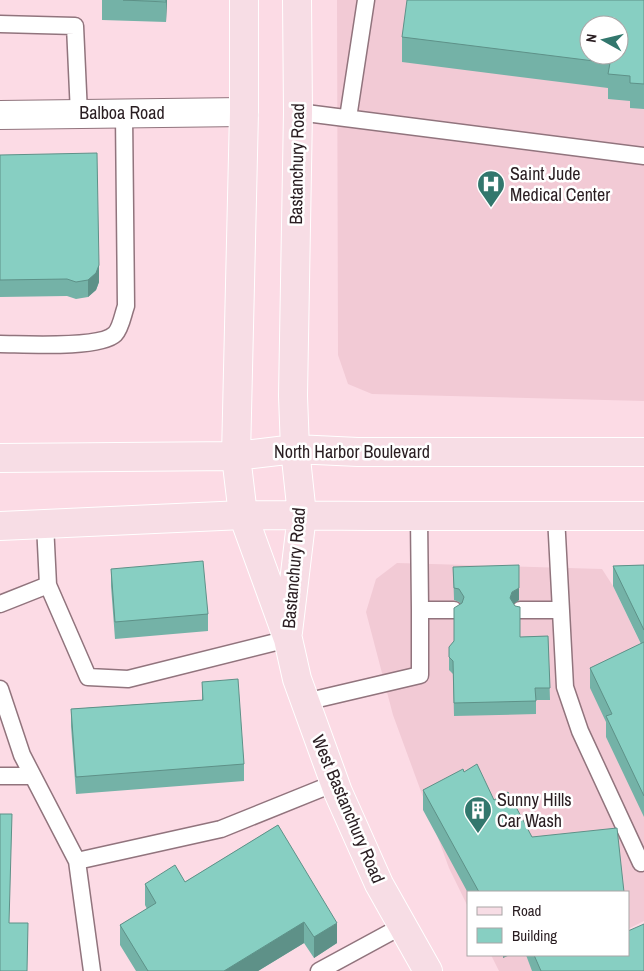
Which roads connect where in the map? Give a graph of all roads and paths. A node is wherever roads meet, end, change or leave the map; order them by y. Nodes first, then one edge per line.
1 (244, 0) edge
2 (297, 0) edge
3 (366, 0) edge
4 (0, 24) edge
5 (244, 112) junction
6 (298, 112) junction
7 (79, 114) junction
8 (124, 114) junction
9 (0, 115) edge
10 (348, 118) junction
11 (644, 156) edge
12 (0, 344) edge
13 (295, 449) junction
14 (644, 452) edge
15 (236, 456) junction
16 (0, 458) edge
17 (243, 515) junction
18 (302, 515) junction
19 (419, 516) junction
20 (556, 516) junction
21 (644, 516) edge
22 (44, 524) junction
23 (0, 526) edge
24 (48, 586) junction
25 (0, 604) edge
26 (420, 610) junction
27 (454, 610) edge
28 (520, 610) edge
29 (561, 610) junction
30 (288, 639) junction
31 (0, 689) edge
32 (305, 702) junction
33 (0, 776) edge
34 (32, 776) junction
35 (335, 783) junction
36 (77, 861) junction
37 (641, 863) dead end
38 (402, 926) junction
39 (92, 971) edge
40 (319, 971) edge
41 (428, 971) edge

1 - 5 main road, Bastanchury Road
2 - 6 main road, Bastanchury Road
3 - 10 lane
4 - 7 lane
5 - 8 street, Balboa Road
5 - 15 main road, Bastanchury Road
6 - 10 lane
6 - 13 main road, Bastanchury Road
7 - 8 street, Balboa Road
7 - 9 street, Balboa Road
8 - 12 lane
10 - 11 lane
13 - 14 main road, North Harbor Boulevard
13 - 15 main road, North Harbor Boulevard
13 - 18 main road, Bastanchury Road
15 - 16 main road, North Harbor Boulevard
15 - 17 main road, Bastanchury Road
17 - 18 main road
17 - 22 main road
17 - 30 main road, Bastanchury Road
18 - 19 main road
18 - 30 main road, Bastanchury Road
19 - 20 main road
19 - 26 lane
20 - 21 main road
20 - 29 lane
22 - 23 main road
22 - 24 lane
24 - 25 lane
24 - 30 lane
26 - 27 lane
26 - 32 lane
28 - 29 lane
29 - 37 lane
30 - 32 main road, West Bastanchury Road
31 - 34 lane
32 - 35 main road, West Bastanchury Road
33 - 34 lane
34 - 36 lane
35 - 36 lane
35 - 38 main road, West Bastanchury Road
36 - 39 lane
38 - 40 lane
38 - 41 main road, West Bastanchury Road

